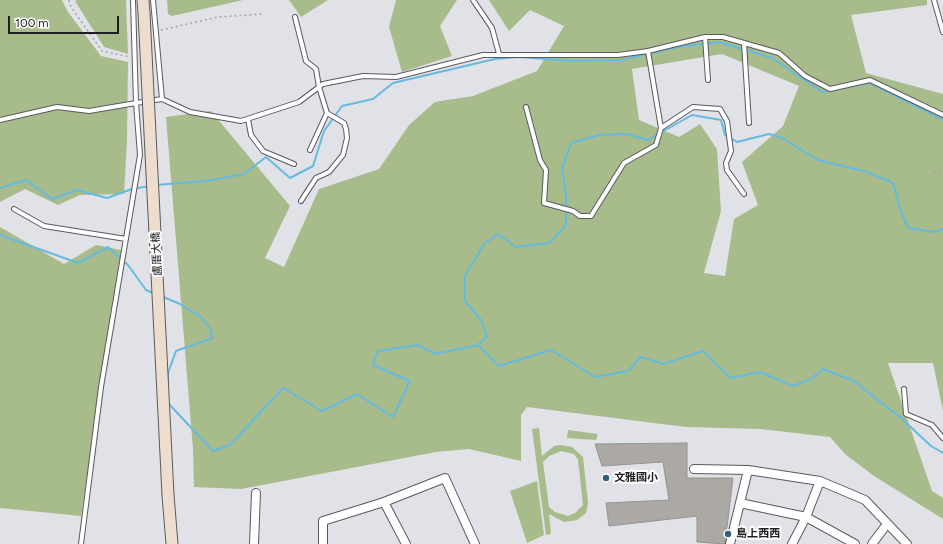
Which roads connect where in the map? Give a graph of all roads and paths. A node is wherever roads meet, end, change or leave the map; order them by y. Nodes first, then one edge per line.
1 (69, 0) edge
2 (134, 0) edge
3 (143, 0) edge
4 (153, 0) edge
5 (473, 0) edge
6 (934, 0) edge
7 (263, 14) dead end
8 (295, 18) dead end
9 (156, 32) junction
10 (943, 32) edge
11 (705, 38) junction
12 (744, 44) junction
13 (648, 52) junction
14 (499, 54) junction
15 (135, 59) junction
16 (708, 80) dead end
17 (319, 87) junction
18 (162, 99) junction
19 (136, 103) junction
20 (526, 107) dead end
21 (329, 114) junction
22 (943, 115) edge
23 (248, 119) junction
24 (0, 120) edge
25 (749, 123) dead end
26 (661, 129) junction
27 (310, 150) dead end
28 (294, 164) dead end
29 (934, 172) dead end
30 (943, 174) edge
31 (744, 194) dead end
32 (301, 201) dead end
33 (14, 209) dead end
34 (126, 239) junction
35 (904, 389) dead end
36 (943, 438) edge
37 (694, 469) dead end
38 (748, 470) junction
39 (820, 481) junction
40 (256, 493) dead end
41 (384, 502) junction
42 (740, 503) junction
43 (806, 517) junction
44 (887, 524) junction
45 (81, 544) edge
46 (172, 544) edge
47 (254, 544) edge
48 (323, 544) edge
49 (406, 544) edge
50 (475, 544) edge
51 (730, 544) edge
52 (792, 544) edge
53 (855, 544) edge
54 (872, 544) edge
55 (907, 544) edge

1 - 15 path
2 - 15 lane
3 - 46 street, 盧厝大橋, bridge
4 - 9 lane
5 - 14 lane
6 - 10 lane
7 - 9 path
8 - 17 lane
9 - 18 lane
11 - 12 lane
11 - 13 lane
11 - 16 lane
12 - 22 lane
12 - 25 lane
13 - 14 lane
13 - 26 lane
14 - 17 lane
15 - 19 lane
17 - 21 lane
17 - 23 lane
18 - 19 lane
18 - 23 lane
19 - 24 lane
19 - 34 lane
20 - 26 lane
21 - 27 lane
21 - 32 lane
23 - 28 lane
26 - 31 lane
29 - 30 path
33 - 34 lane
34 - 45 lane
35 - 36 lane
37 - 38 street
38 - 39 street
38 - 42 street
39 - 43 street
39 - 44 street
40 - 47 street
41 - 48 street
41 - 49 street
41 - 50 street
42 - 43 street
42 - 51 street
43 - 52 street
43 - 53 street
44 - 54 street
44 - 55 street

